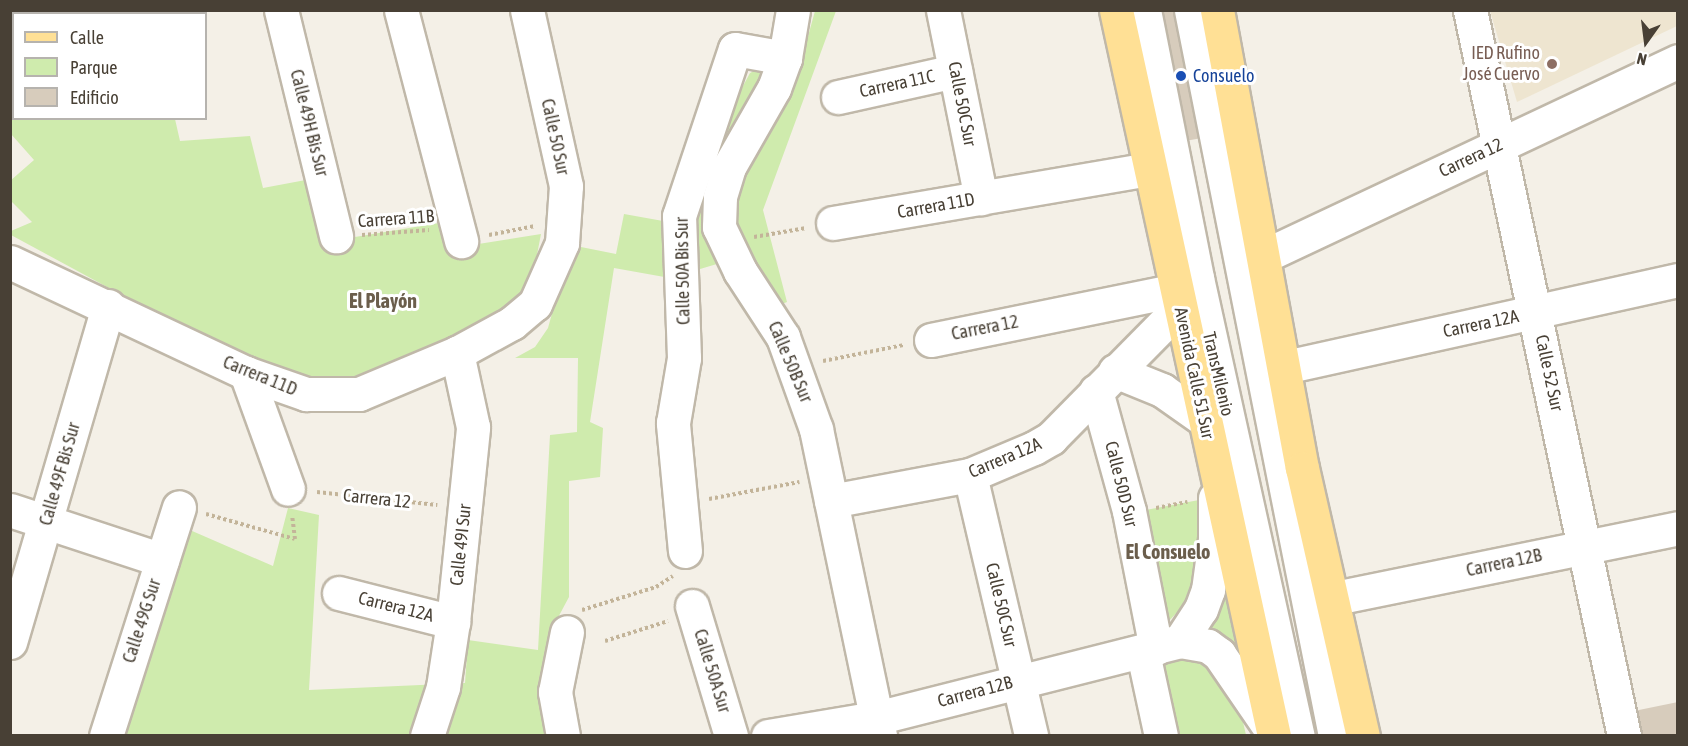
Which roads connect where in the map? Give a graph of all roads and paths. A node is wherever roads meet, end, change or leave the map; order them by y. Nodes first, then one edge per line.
1 (281, 10) edge
2 (401, 10) edge
3 (527, 10) edge
4 (793, 10) edge
5 (943, 10) edge
6 (1116, 10) edge
7 (1144, 10) edge
8 (1191, 10) edge
9 (1217, 10) edge
10 (1470, 10) edge
11 (785, 58) junction
12 (1677, 61) edge
13 (955, 71) junction
14 (838, 97) dead end
15 (1501, 144) junction
16 (1150, 169) junction
17 (981, 198) junction
18 (565, 220) junction
19 (833, 223) joint
20 (459, 235) junction
21 (336, 236) joint
22 (723, 242) junction
23 (1264, 256) junction
24 (10, 262) edge
25 (556, 264) joint
26 (1677, 280) edge
27 (1178, 299) junction
28 (108, 306) junction
29 (1536, 312) junction
30 (931, 340) joint
31 (457, 352) junction
32 (795, 367) junction
33 (1285, 367) junction
34 (246, 373) junction
35 (1106, 381) junction
36 (1203, 419) junction
37 (970, 475) junction
38 (1215, 486) junction
39 (288, 489) junction
40 (829, 489) junction
41 (680, 504) junction
42 (179, 507) joint
43 (465, 508) junction
44 (10, 510) edge
45 (1129, 511) junction
46 (47, 522) junction
47 (1677, 528) edge
48 (1585, 547) junction
49 (684, 551) joint
50 (162, 560) junction
51 (339, 593) dead end
52 (1330, 599) junction
53 (693, 609) joint
54 (453, 622) junction
55 (567, 632) joint
56 (605, 641) dead end
57 (10, 642) edge
58 (1159, 647) junction
59 (1018, 680) junction
60 (878, 727) edge
61 (106, 735) edge
62 (427, 735) edge
63 (563, 735) edge
64 (731, 735) edge
65 (768, 735) edge
66 (1031, 735) edge
67 (1161, 735) edge
68 (1282, 735) edge
69 (1335, 735) edge
70 (1363, 735) edge
71 (1624, 735) edge

1 - 21 street, Calle 49H Bis Sur
2 - 20 street
3 - 18 street, Calle 50 Sur
4 - 11 street, Calle 50B Sur
5 - 13 street, Calle 50C Sur
6 - 16 main road, Avenida Calle 51 Sur
7 - 68 street, TransMilenio
8 - 69 street
9 - 23 main road
10 - 15 street, Calle 52 Sur
11 - 22 street, Calle 50B Sur
11 - 41 street, Calle 50A Bis Sur
12 - 15 street, Carrera 12
13 - 14 street, Carrera 11C
13 - 17 street, Calle 50C Sur
15 - 23 street, Carrera 12
15 - 29 street, Calle 52 Sur
16 - 17 street, Carrera 11D
16 - 27 main road, Avenida Calle 51 Sur
17 - 19 street, Carrera 11D
18 - 20 path, Carrera 11B
18 - 25 street, Calle 50 Sur
19 - 22 path
20 - 21 path, Carrera 11B
22 - 32 street, Calle 50B Sur
23 - 33 main road
24 - 28 street, Carrera 11D
25 - 31 street, Carrera 11D
26 - 29 street, Carrera 12A
27 - 30 street, Carrera 12
27 - 35 street, Carrera 12A
27 - 36 main road, Avenida Calle 51 Sur
28 - 34 street, Carrera 11D
28 - 46 street, Calle 49F Bis Sur
29 - 33 street, Carrera 12A
29 - 48 street, Calle 52 Sur
30 - 32 path, Carrera 12
31 - 34 street, Carrera 11D
31 - 43 street, Calle 49I Sur
32 - 40 street, Calle 50B Sur
33 - 52 main road
34 - 39 street
35 - 36 street
35 - 37 street, Carrera 12A
35 - 45 street, Calle 50D Sur
36 - 38 main road, Avenida Calle 51 Sur
37 - 40 street, Carrera 12A
37 - 59 street, Calle 50C Sur
38 - 45 path
38 - 58 street
38 - 68 main road, Avenida Calle 51 Sur
39 - 42 path
39 - 43 path, Carrera 12
40 - 41 path
40 - 60 street, Calle 50B Sur
41 - 49 street, Calle 50A Bis Sur
42 - 50 street, Calle 49G Sur
43 - 54 street, Calle 49I Sur
44 - 46 street
45 - 58 street, Calle 50D Sur
46 - 50 street
46 - 57 street, Calle 49F Bis Sur
47 - 48 street, Carrera 12B
48 - 52 street, Carrera 12B
48 - 71 street, Calle 52 Sur
49 - 55 path
50 - 61 street, Calle 49G Sur
51 - 54 street, Carrera 12A
52 - 70 main road
53 - 56 path
53 - 64 street, Calle 50A Sur
54 - 62 street, Calle 49I Sur
55 - 63 street
58 - 59 street, Carrera 12B
58 - 67 street, Calle 50D Sur
58 - 68 street, Carrera 12B
59 - 60 street, Carrera 12B
59 - 66 street, Calle 50C Sur
60 - 65 street, Carrera 12B

